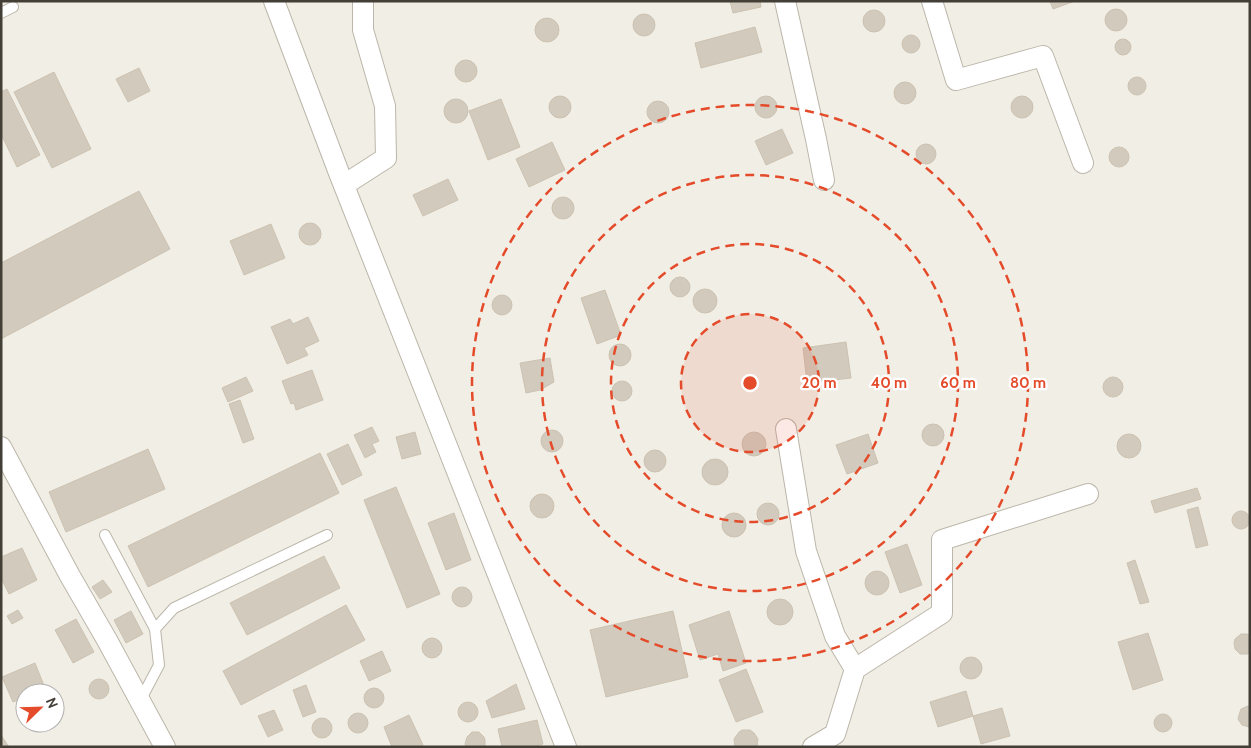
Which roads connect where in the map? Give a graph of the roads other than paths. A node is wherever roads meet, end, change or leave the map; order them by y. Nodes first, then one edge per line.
1 (274, 1) edge
2 (363, 1) edge
3 (785, 1) edge
4 (932, 1) edge
5 (13, 7) dead end
6 (1, 13) edge
7 (1083, 163) dead end
8 (824, 180) dead end
9 (344, 185) junction
10 (786, 430) dead end
11 (1, 447) edge
12 (1088, 494) dead end
13 (105, 535) dead end
14 (327, 535) dead end
15 (156, 629) junction
16 (855, 669) junction
17 (140, 701) junction
18 (838, 740) edge
19 (165, 747) edge
20 (566, 747) edge
21 (812, 747) edge

1 - 9 street
2 - 9 street
3 - 8 street
4 - 7 street
5 - 6 lane
9 - 20 street
10 - 16 street
11 - 17 street
12 - 16 street
13 - 15 lane
14 - 15 lane
15 - 17 lane
16 - 18 street
17 - 19 street
18 - 21 street

